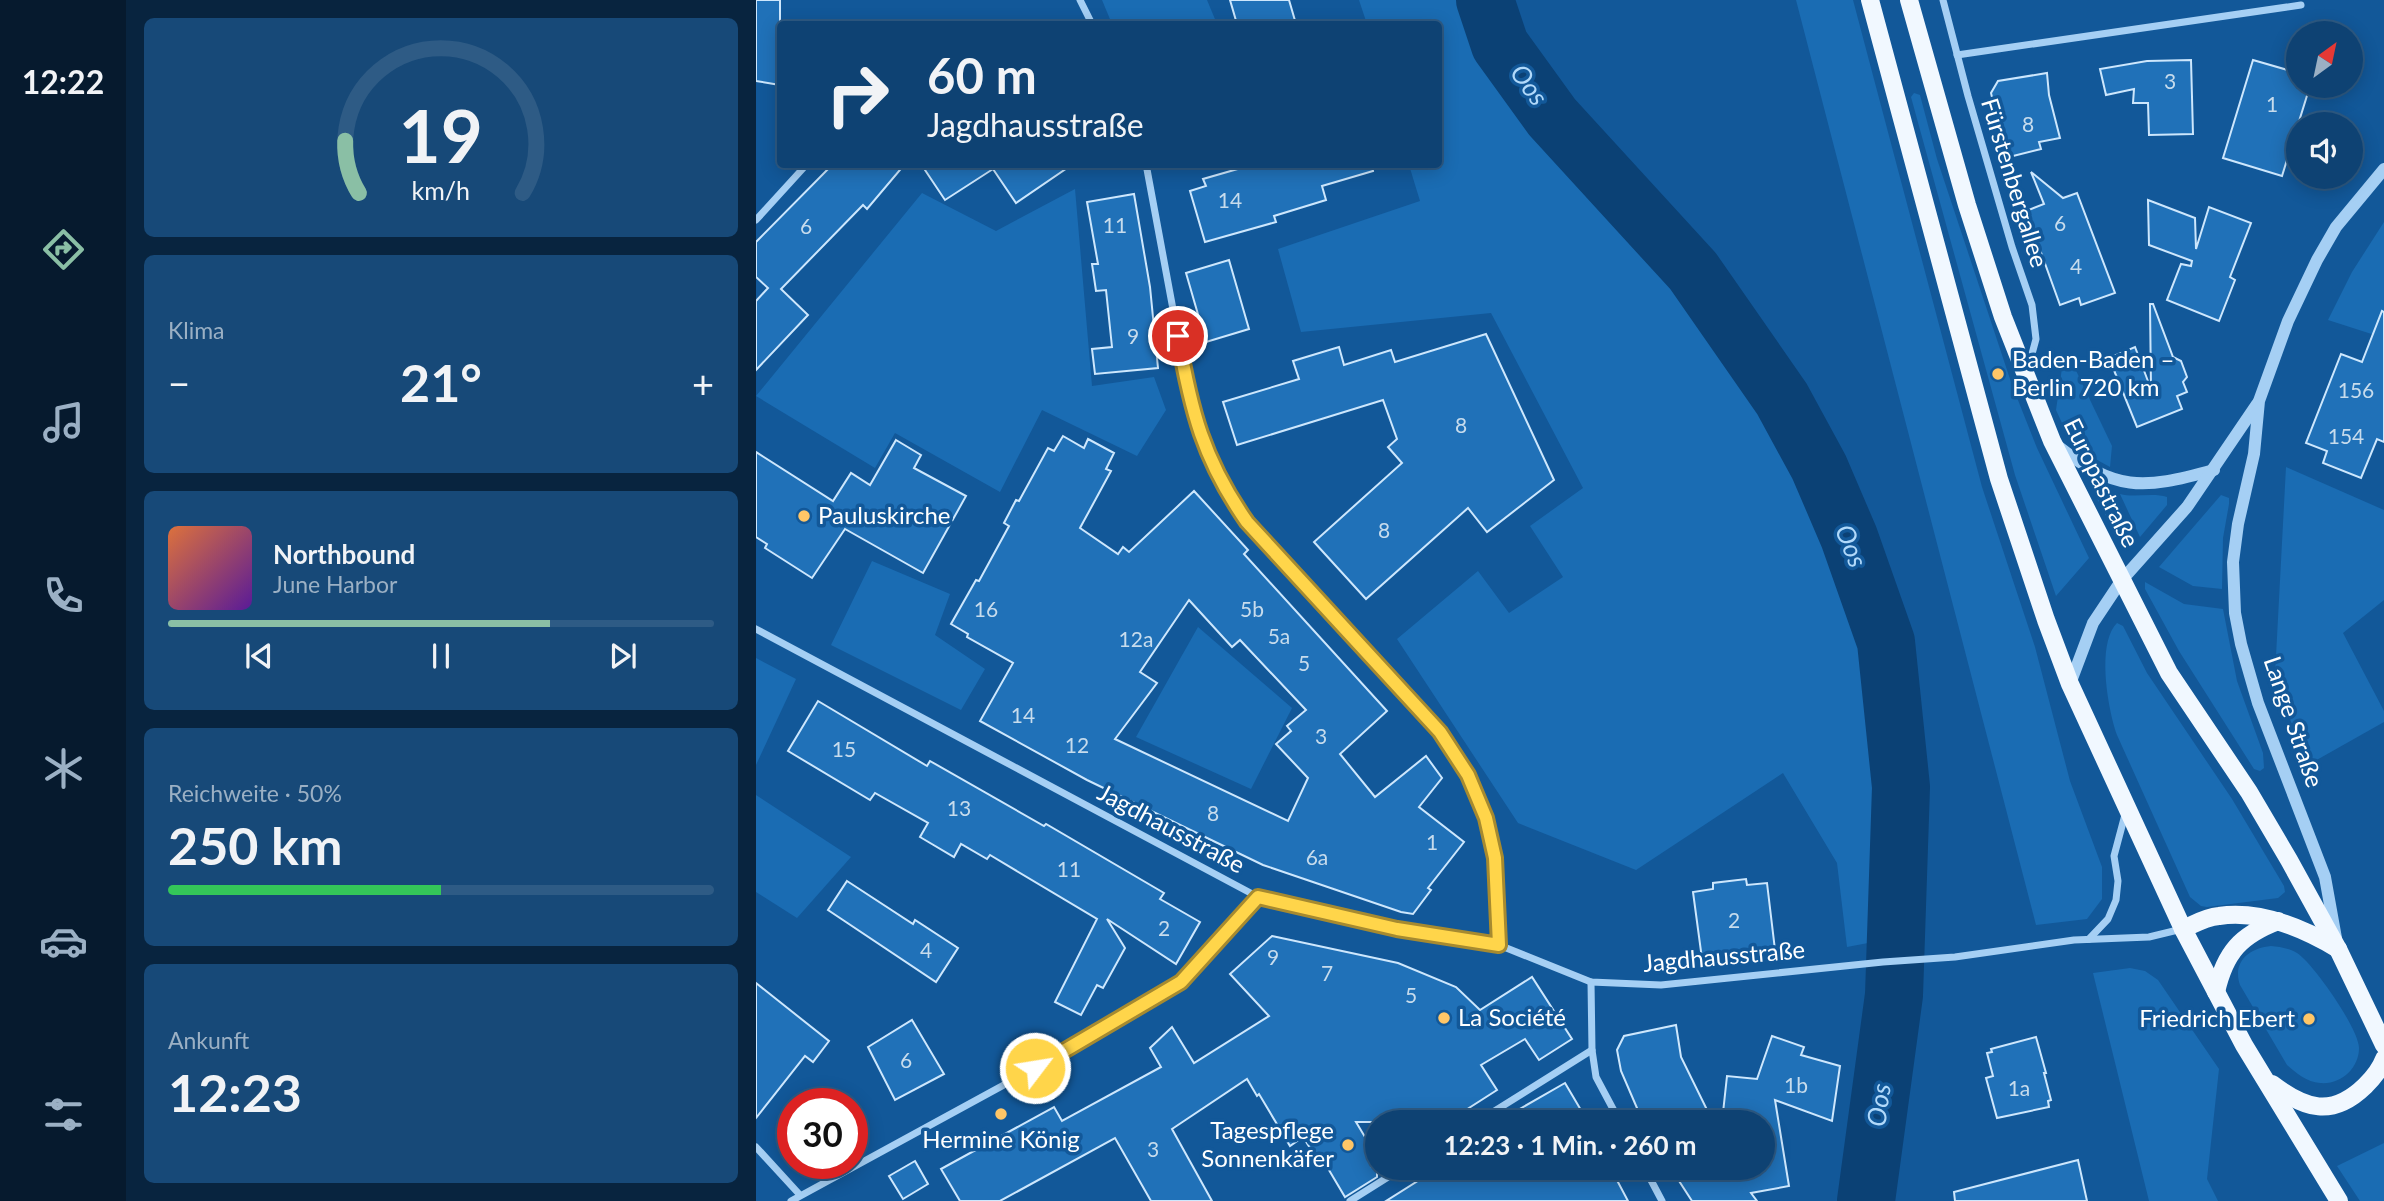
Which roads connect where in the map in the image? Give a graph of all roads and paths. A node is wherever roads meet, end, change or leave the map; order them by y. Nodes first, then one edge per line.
1 (1080, 0) edge
2 (1870, 0) edge
3 (1909, 0) edge
4 (1943, 0) edge
5 (2301, 5) dead end
6 (1090, 21) edge
7 (1957, 55) junction
8 (803, 168) edge
9 (1147, 168) edge
10 (2384, 169) edge
11 (756, 220) edge
12 (2026, 377) junction
13 (2259, 401) junction
14 (2052, 441) junction
15 (2214, 470) junction
16 (2121, 581) junction
17 (756, 629) edge
18 (2070, 684) junction
19 (2127, 806) junction
20 (1258, 897) junction
21 (2278, 921) junction
22 (2183, 929) junction
23 (2089, 939) junction
24 (1499, 945) junction
25 (2337, 948) junction
26 (1591, 982) junction
27 (2216, 992) junction
28 (2384, 1045) edge
29 (1592, 1050) junction
30 (2384, 1059) edge
31 (2264, 1077) junction
32 (1496, 1110) edge
33 (1614, 1110) edge
34 (756, 1147) edge
35 (1383, 1180) edge
36 (1651, 1180) edge
37 (800, 1195) junction
38 (791, 1201) edge
39 (1350, 1201) edge
40 (1662, 1201) edge
41 (2339, 1201) edge

1 - 6 street
2 - 18 main road
3 - 12 main road, Europastraße
4 - 7 street, Fürstenbergallee
5 - 7 street
7 - 12 street, Fürstenbergallee
8 - 11 street
9 - 24 street
10 - 13 street, Lange Straße
12 - 14 main road, Europastraße
13 - 15 street, Lange Straße
13 - 25 street, Lange Straße
14 - 15 street
14 - 16 main road, Europastraße
15 - 16 street, Lange Straße
16 - 18 street, Lange Straße
16 - 25 main road, Europastraße
17 - 20 street, Jagdhausstraße
18 - 19 main road
19 - 22 main road
19 - 23 street
20 - 24 street, Jagdhausstraße
20 - 37 street
21 - 22 main road
21 - 25 main road
21 - 27 main road
22 - 23 street, Jagdhausstraße
22 - 27 main road
23 - 26 street, Jagdhausstraße
24 - 26 street, Jagdhausstraße
25 - 28 main road, Lange Straße
26 - 29 street
27 - 31 main road
29 - 32 street
29 - 33 street
30 - 31 main road
31 - 41 main road
34 - 37 street
35 - 39 street
36 - 40 street
37 - 38 street

